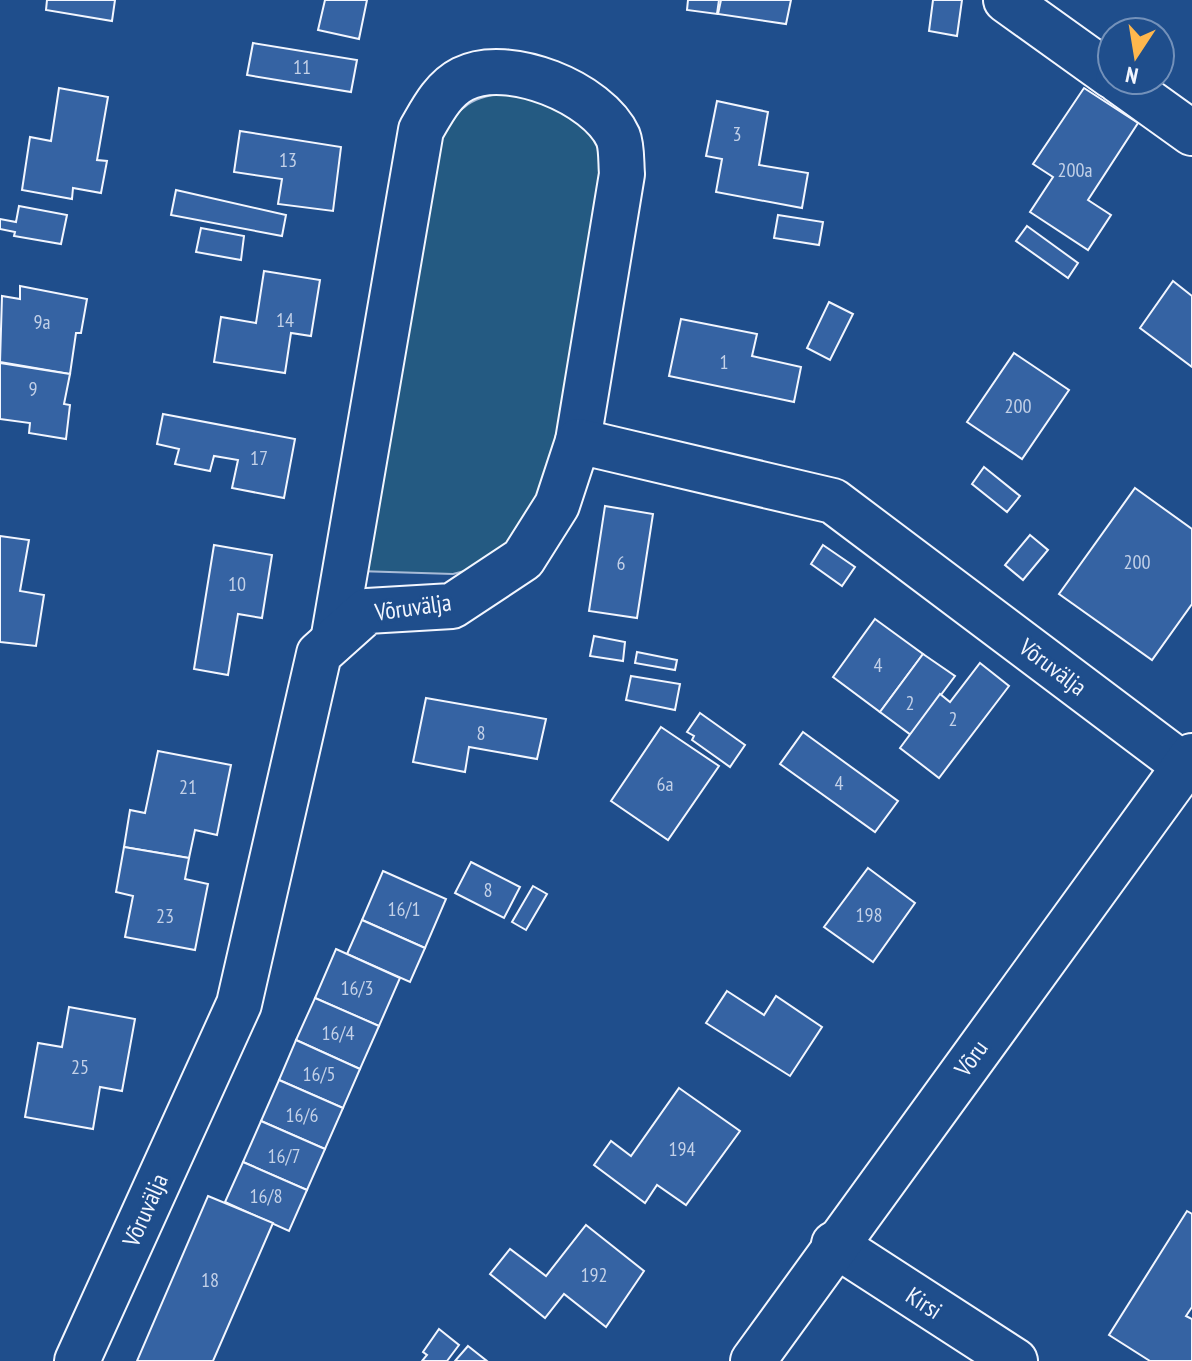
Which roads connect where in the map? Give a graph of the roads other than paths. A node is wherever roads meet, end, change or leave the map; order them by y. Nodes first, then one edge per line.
1 (1006, 0) edge
2 (1096, 65) edge
3 (1140, 96) edge
4 (1192, 133) edge
5 (578, 441) junction
6 (333, 641) junction
7 (1188, 761) edge
8 (834, 1244) junction
9 (77, 1361) edge
10 (753, 1361) edge
11 (1015, 1361) edge

1 - 2 street
3 - 4 street
5 - 6 street, Võruvälja
5 - 6 street
5 - 7 street, Võruvälja
6 - 9 street, Võruvälja
7 - 8 street, Võru
8 - 10 street, Võru
8 - 11 street, Kirsi

